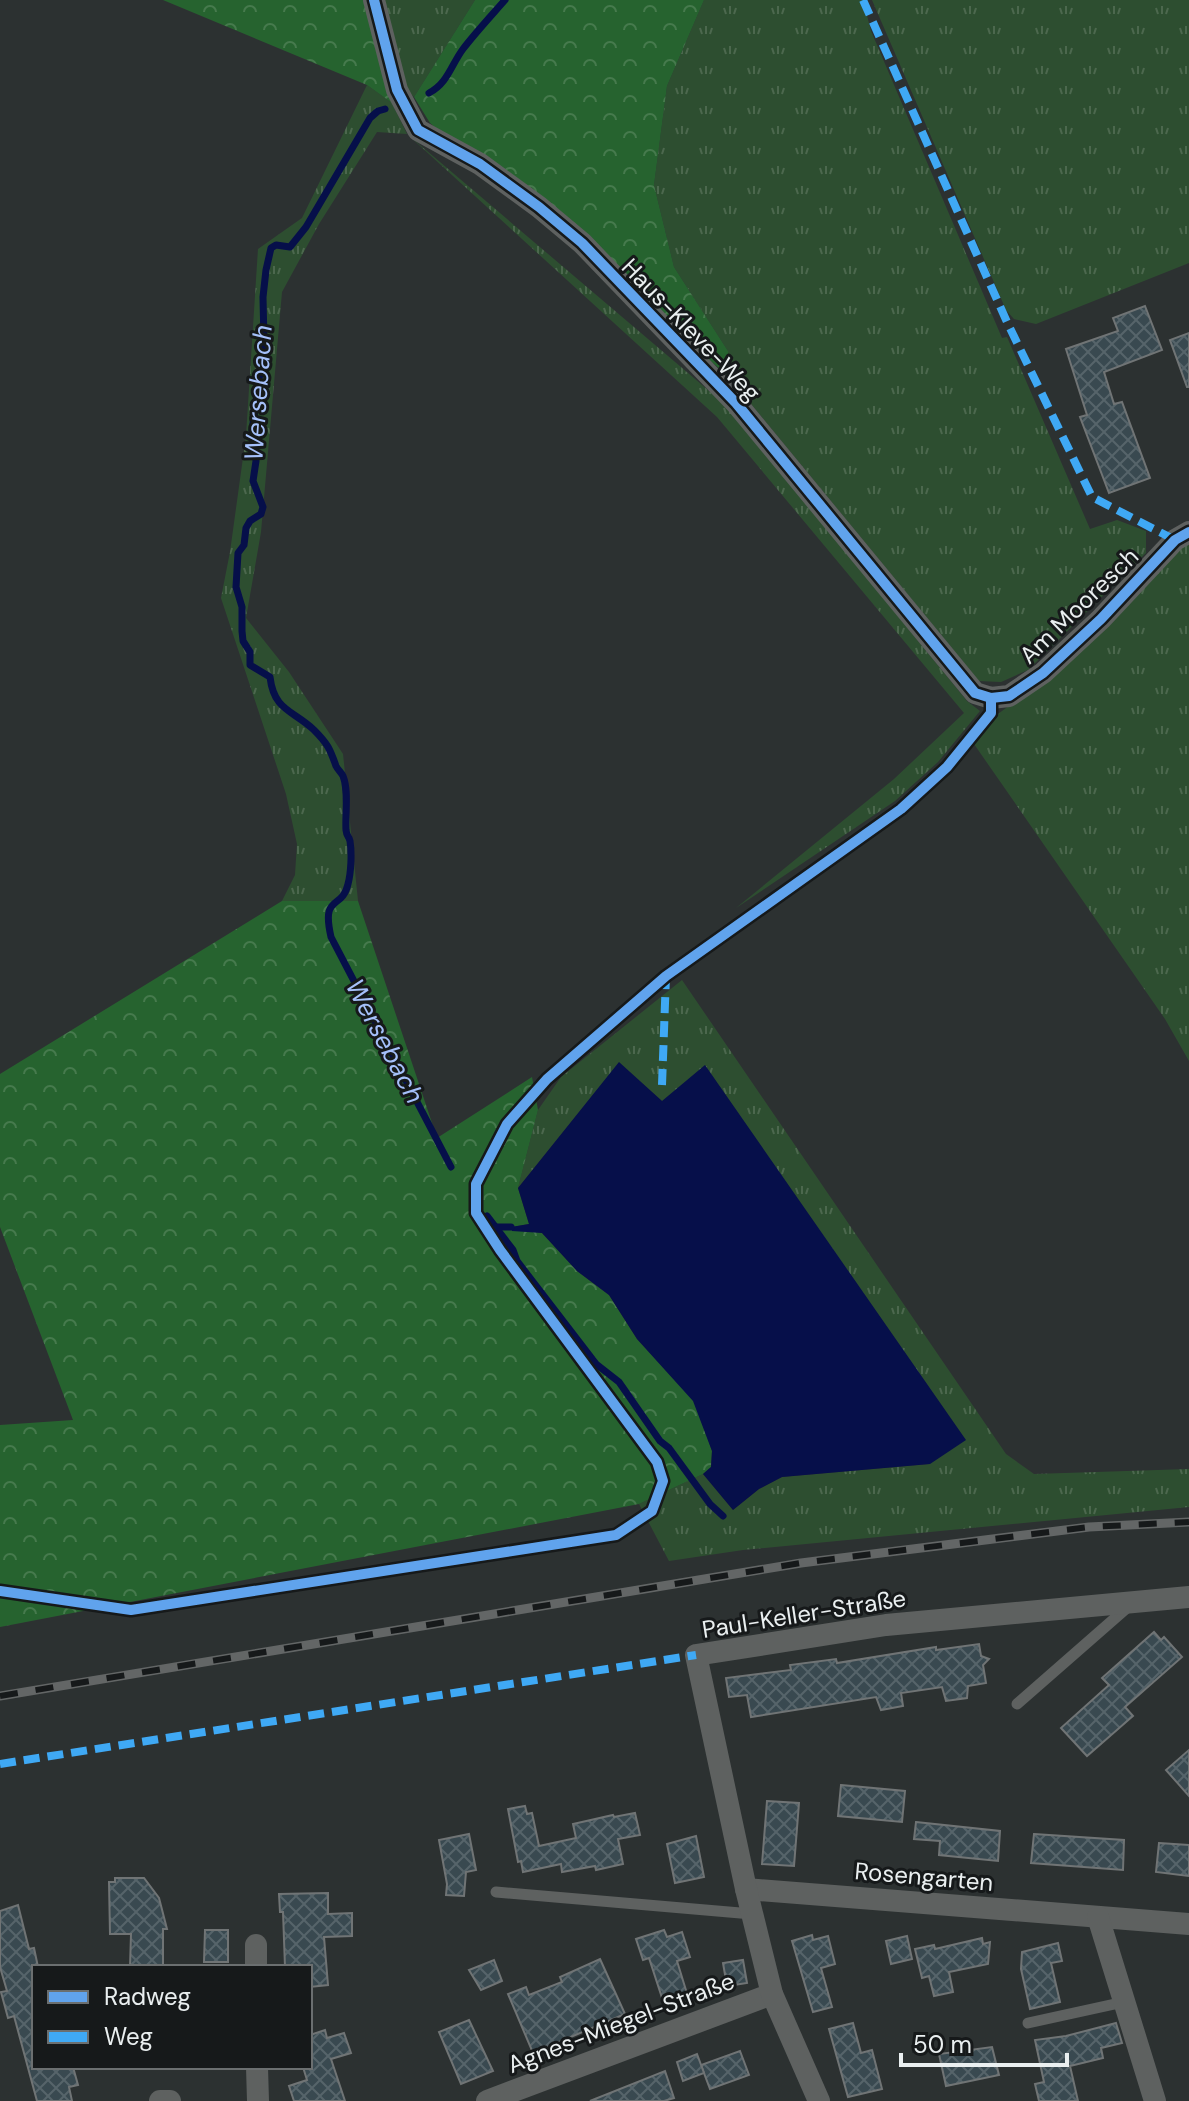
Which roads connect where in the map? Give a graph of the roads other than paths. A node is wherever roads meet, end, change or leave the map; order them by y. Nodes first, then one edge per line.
1 (374, 0) edge
2 (1189, 532) edge
3 (991, 698) joint
4 (1189, 1597) edge
5 (1136, 1600) junction
6 (1017, 1704) dead end
7 (746, 1889) junction
8 (496, 1892) dead end
9 (753, 1914) junction
10 (1098, 1917) junction
11 (1189, 1924) edge
12 (772, 1994) junction
13 (1124, 2002) junction
14 (1028, 2023) dead end
15 (257, 2069) edge
16 (160, 2101) edge
17 (170, 2101) edge
18 (258, 2101) edge
19 (487, 2101) edge
20 (819, 2101) edge
21 (1155, 2101) edge

1 - 3 street, Haus-Kleve-Weg
2 - 3 street, Am Mooresch
4 - 5 street, Paul-Keller-Straße
5 - 6 lane
5 - 7 street, Paul-Keller-Straße
7 - 9 street, Paul-Keller-Straße
7 - 10 street, Rosengarten
8 - 9 lane
9 - 12 street, Paul-Keller-Straße
10 - 11 street, Rosengarten
10 - 13 street
12 - 19 street, Agnes-Miegel-Straße
12 - 20 street, Paul-Keller-Straße
13 - 14 lane
13 - 21 street
15 - 18 street
16 - 17 street

